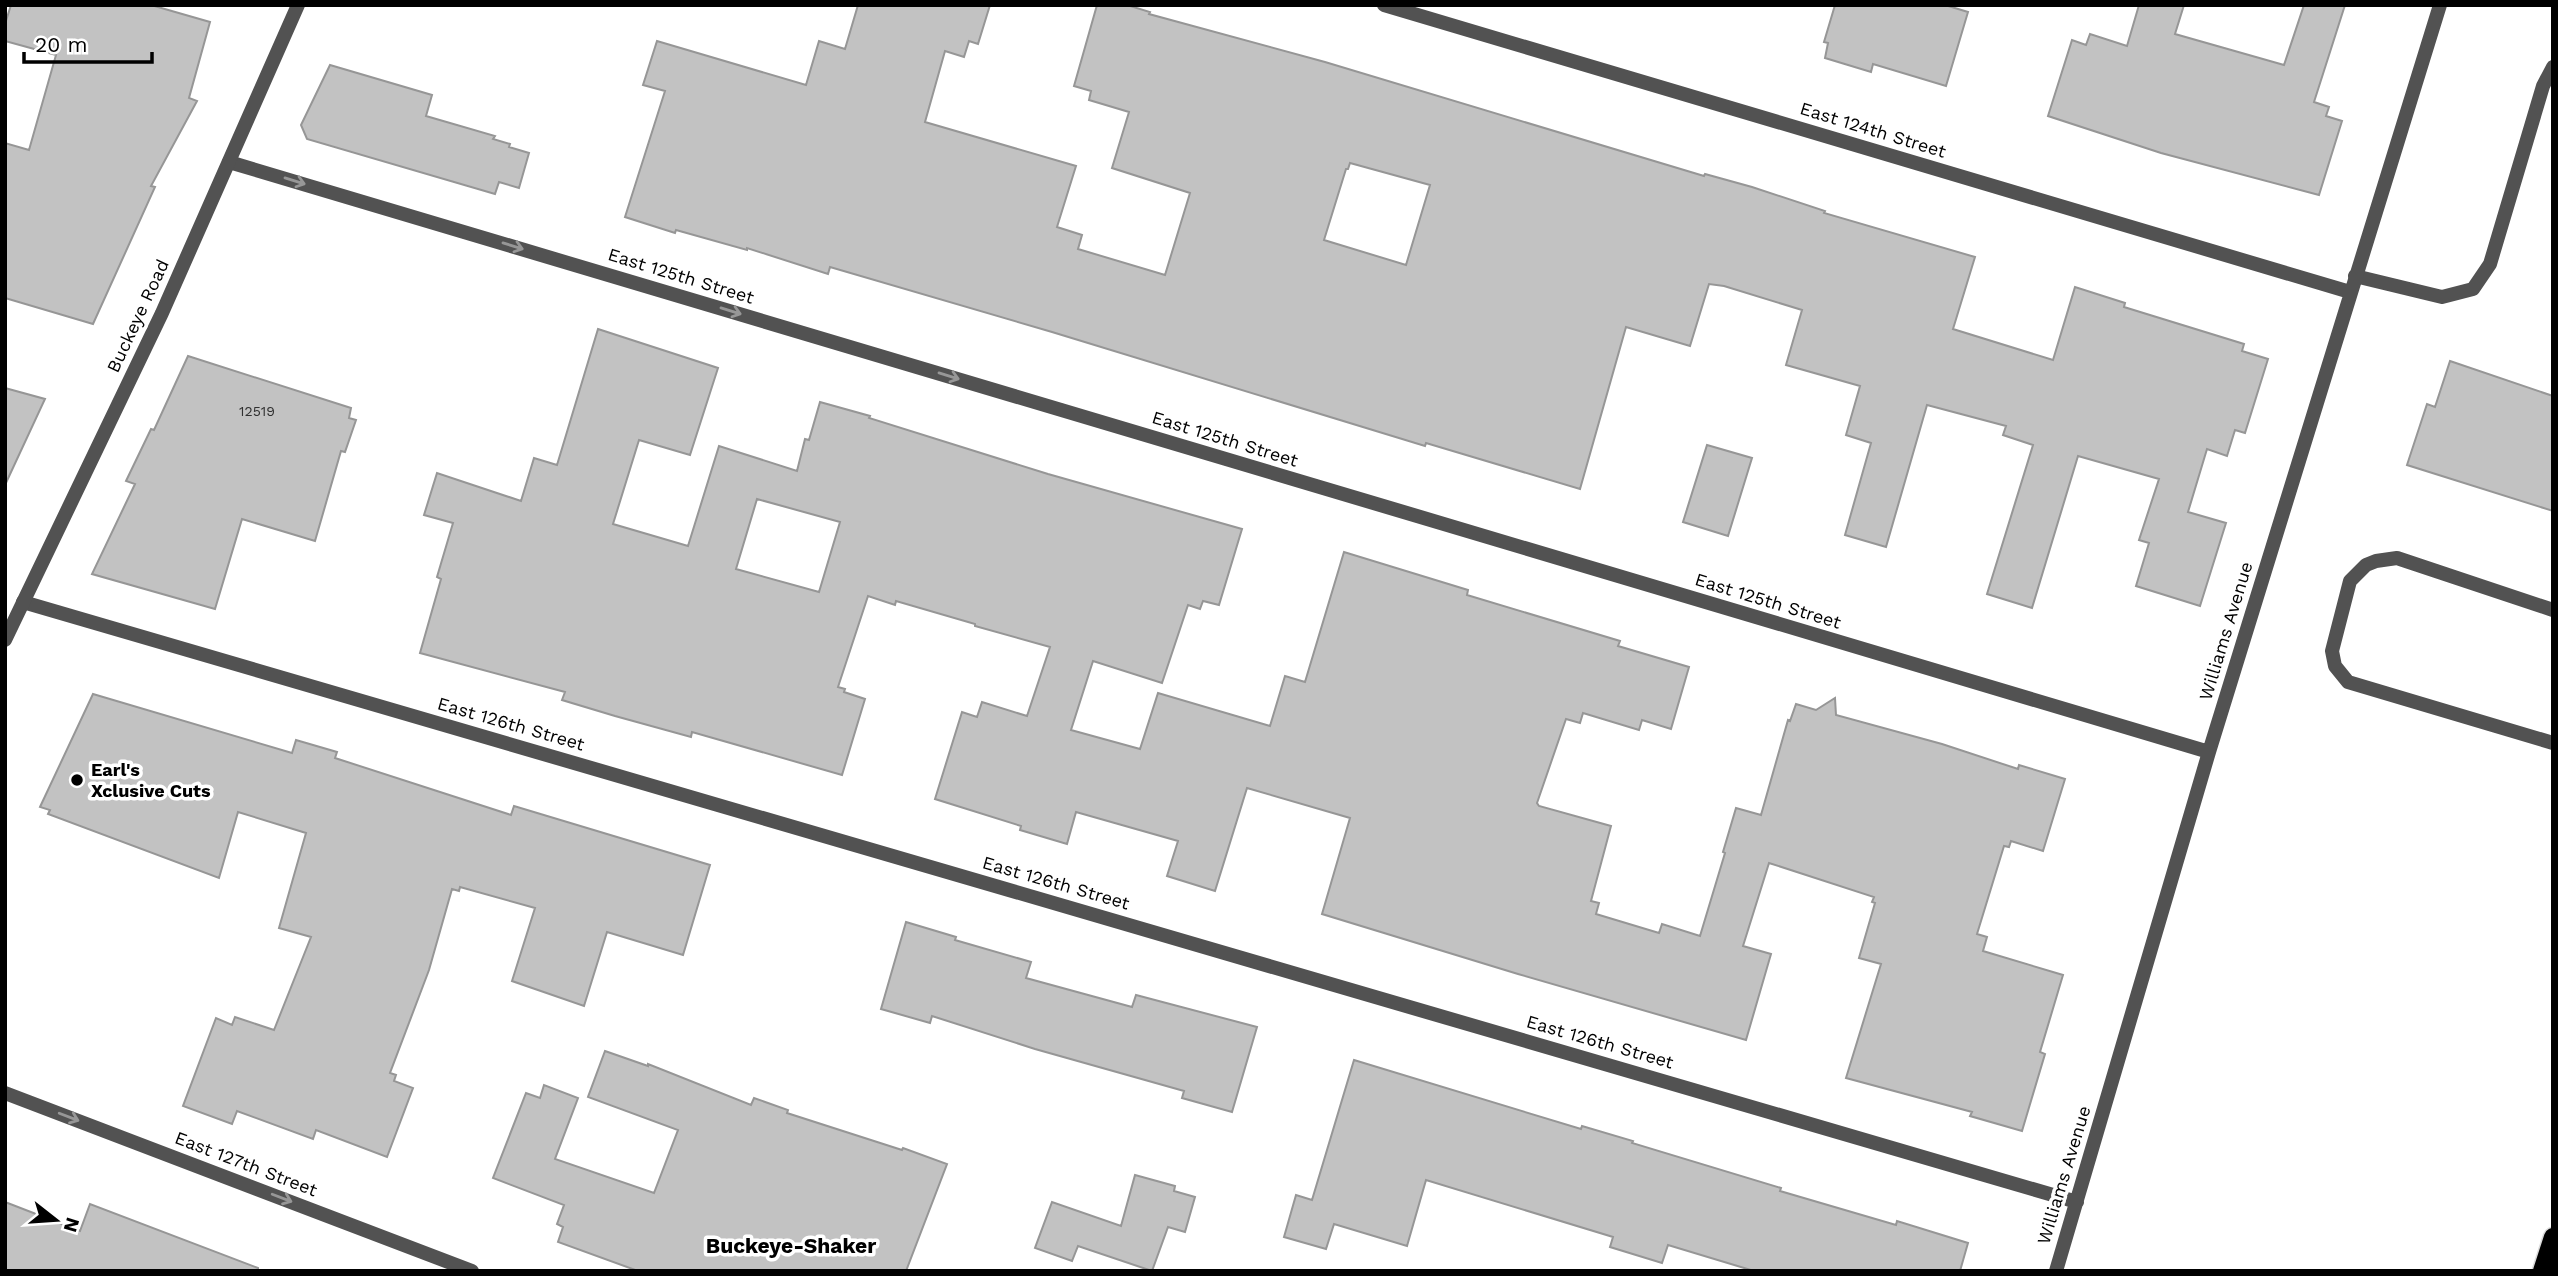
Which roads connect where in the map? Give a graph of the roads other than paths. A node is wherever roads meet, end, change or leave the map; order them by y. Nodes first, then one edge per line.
1 (298, 5) edge
2 (1384, 5) edge
3 (2440, 5) edge
4 (2553, 67) edge
5 (229, 162) junction
6 (2355, 276) junction
7 (2350, 292) junction
8 (23, 602) junction
9 (2553, 610) edge
10 (5, 640) edge
11 (2553, 743) edge
12 (2209, 752) junction
13 (5, 1093) edge
14 (2077, 1202) junction
15 (2553, 1237) edge
16 (472, 1271) edge
17 (2056, 1271) edge
18 (2542, 1271) edge

1 - 5 street, Buckeye Road
2 - 7 street, East 124th Street
3 - 6 street, Williams Avenue
4 - 6 street
5 - 8 street, Buckeye Road
5 -> 12 street, East 125th Street
6 - 7 street, Williams Avenue
7 - 12 street, Williams Avenue
8 - 10 street, Buckeye Road
8 - 14 street, East 126th Street
9 - 11 street
12 - 14 street, Williams Avenue
13 -> 16 street, East 127th Street
14 - 17 street, Williams Avenue
15 - 18 main road

